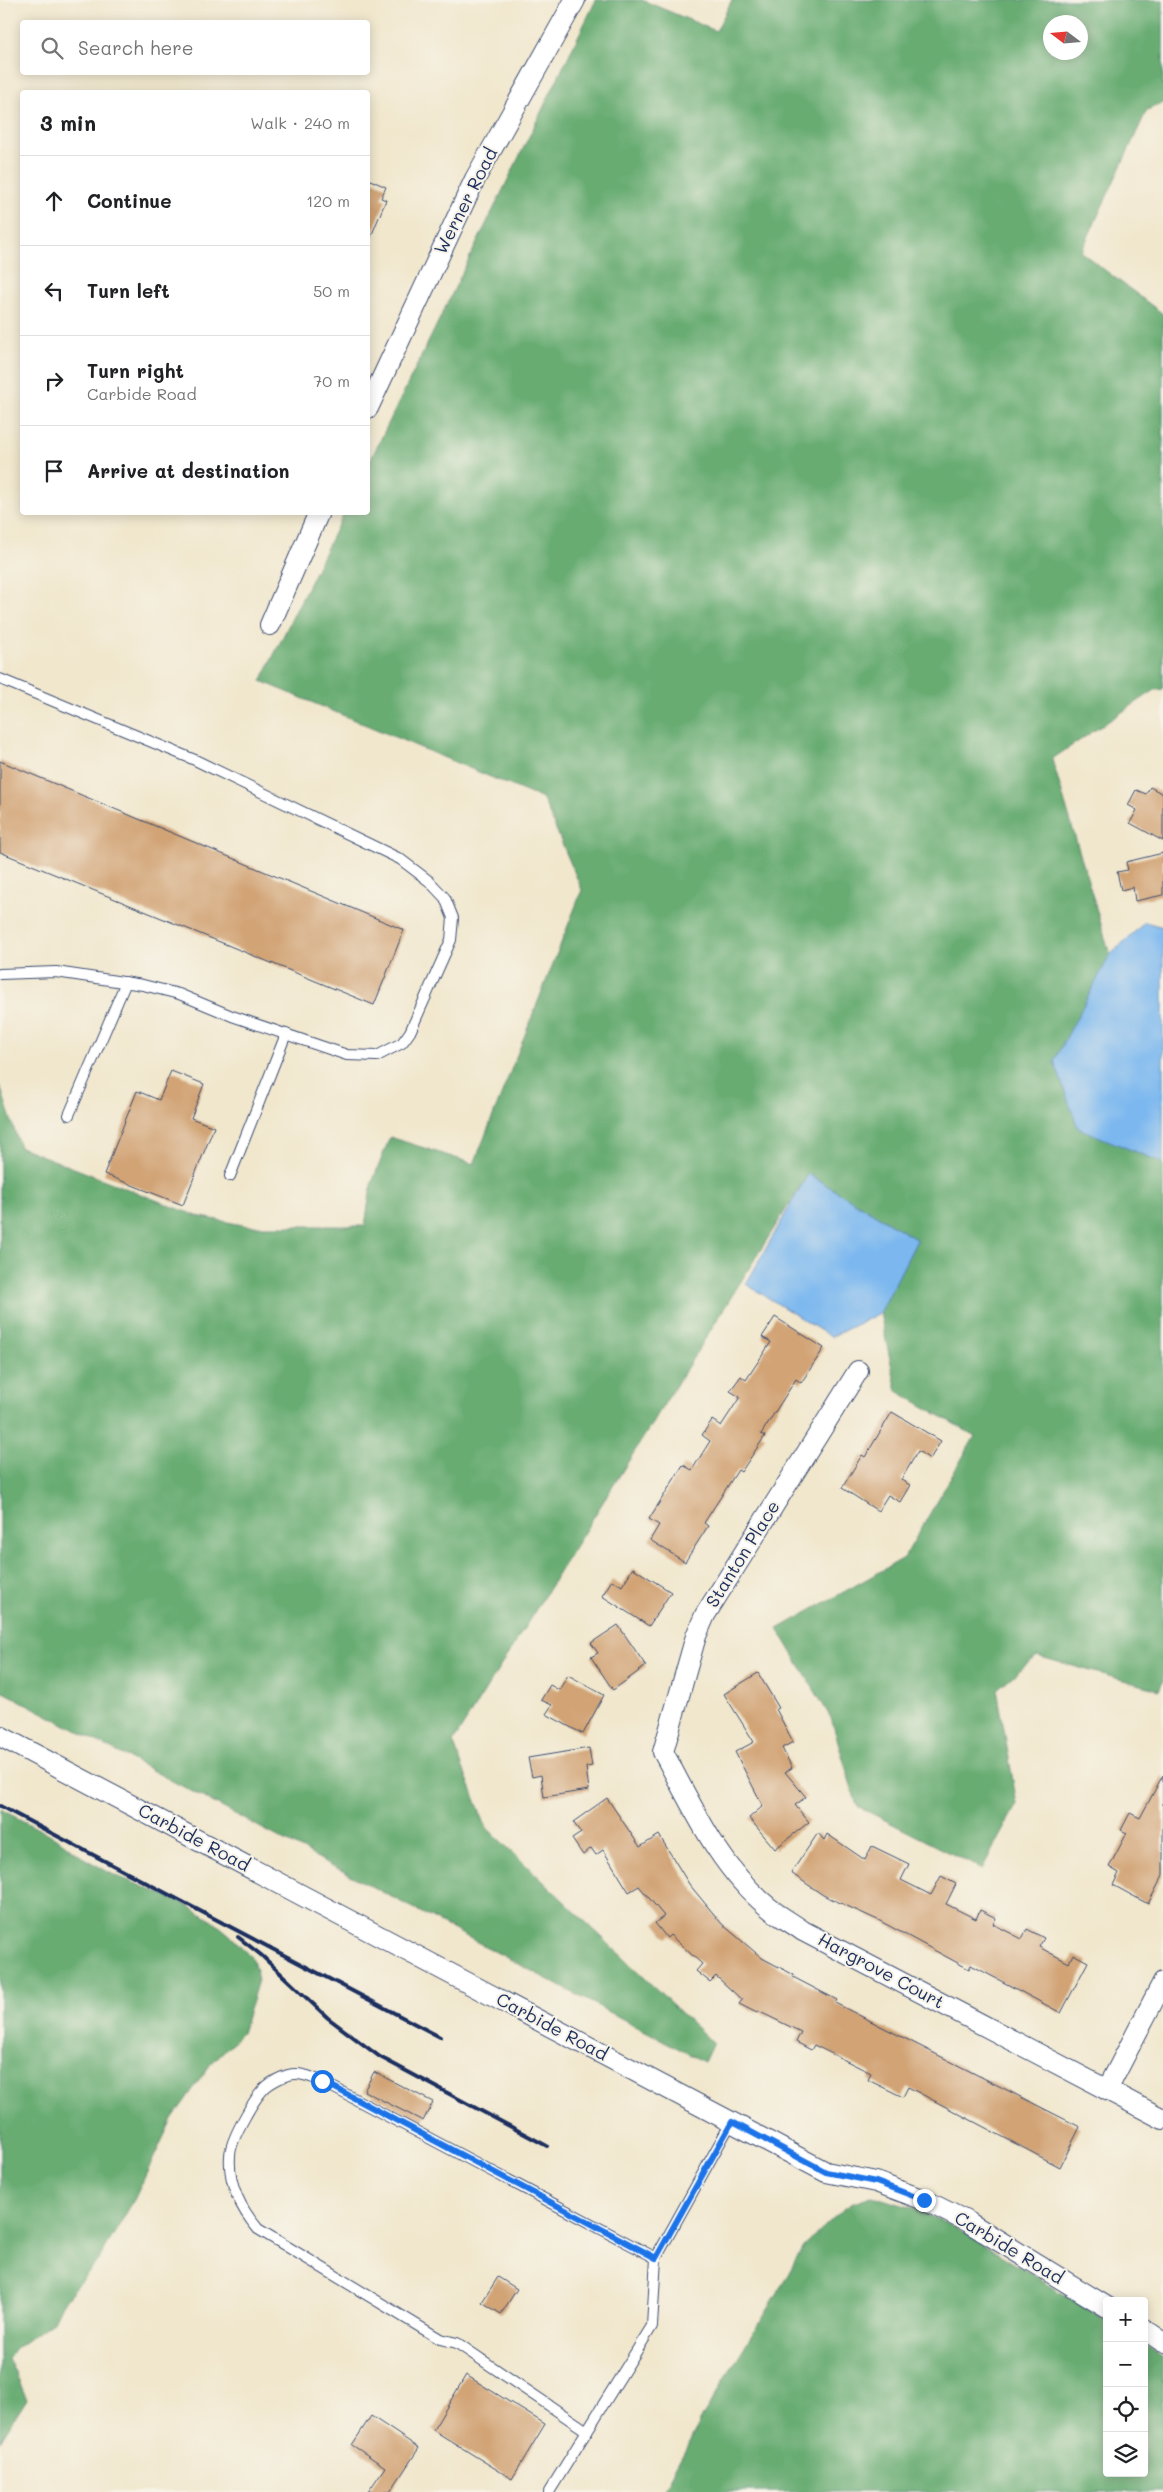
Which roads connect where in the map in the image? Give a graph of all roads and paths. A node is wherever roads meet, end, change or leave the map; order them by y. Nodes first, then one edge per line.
1 (575, 0) edge
2 (370, 404) edge
3 (318, 515) edge
4 (270, 625) dead end
5 (0, 679) edge
6 (0, 974) edge
7 (126, 982) junction
8 (286, 1034) junction
9 (70, 1114) dead end
10 (230, 1176) dead end
11 (858, 1371) dead end
12 (0, 1736) edge
13 (663, 1752) joint
14 (1163, 1982) edge
15 (1107, 2090) junction
16 (1163, 2119) edge
17 (732, 2122) junction
18 (656, 2258) junction
19 (1103, 2305) edge
20 (1148, 2333) edge
21 (1163, 2342) edge
22 (587, 2431) junction
23 (549, 2492) edge

1 - 2 street, Werner Road
3 - 4 street
5 - 8 lane
6 - 7 lane
7 - 8 lane
7 - 9 lane
8 - 10 lane
11 - 13 street, Stanton Place
12 - 17 street, Carbide Road
13 - 15 street, Hargrove Court
14 - 15 street
15 - 16 street, Hargrove Court
17 - 18 lane
17 - 19 street, Carbide Road
18 - 22 lane
18 - 22 lane
20 - 21 street
22 - 23 lane

